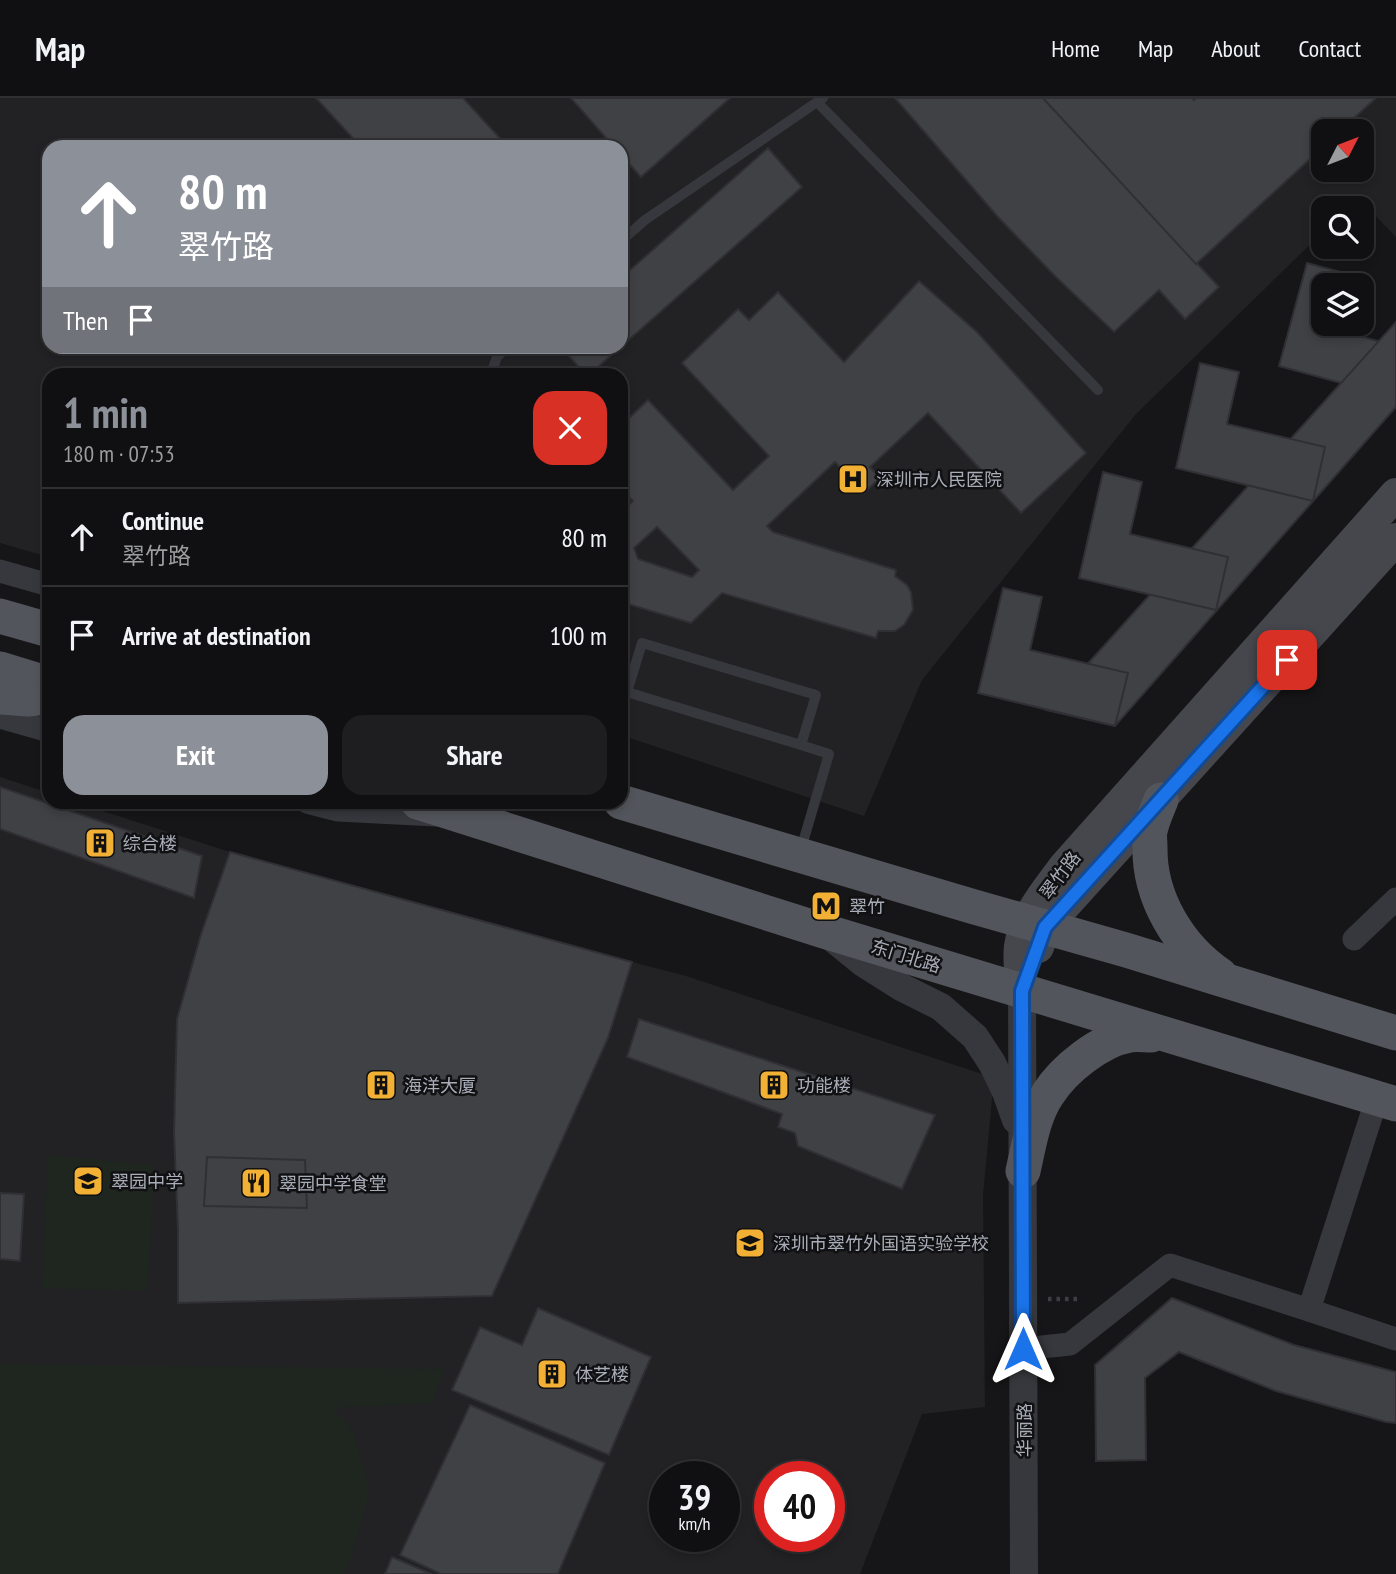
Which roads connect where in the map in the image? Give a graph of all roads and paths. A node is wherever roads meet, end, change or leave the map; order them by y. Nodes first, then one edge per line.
1 (821, 101) edge
2 (628, 235) edge
3 (1098, 390) dead end
4 (1396, 494) edge
5 (1396, 540) edge
6 (0, 571) edge
7 (42, 583) edge
8 (0, 616) edge
9 (42, 628) edge
10 (0, 669) edge
11 (42, 682) edge
12 (628, 689) edge
13 (628, 692) edge
14 (0, 697) edge
15 (42, 698) edge
16 (0, 717) edge
17 (42, 728) edge
18 (801, 745) junction
19 (1161, 800) junction
20 (628, 804) edge
21 (334, 809) edge
22 (441, 809) edge
23 (467, 817) junction
24 (799, 855) junction
25 (1396, 899) edge
26 (1036, 925) junction
27 (824, 931) junction
28 (1354, 939) dead end
29 (1229, 981) junction
30 (1022, 991) junction
31 (1396, 1033) edge
32 (1168, 1036) junction
33 (1387, 1101) edge
34 (1023, 1155) junction
35 (1309, 1310) junction
36 (1396, 1339) edge
37 (1023, 1349) junction
38 (1024, 1574) edge

1 - 2 lane
1 - 3 lane
4 - 26 main road, 翠竹路
5 - 19 main road, 翠竹路
6 - 7 street
8 - 9 main road
10 - 11 main road
12 - 18 lane
13 - 18 lane
14 - 15 main road
16 - 17 street
18 - 24 lane
19 - 26 main road, 翠竹路
19 - 29 main road
20 - 24 main road
21 - 23 street
22 - 23 main road, 东门北路
23 - 27 main road, 东门北路
24 - 26 main road
25 - 28 street
26 - 29 main road
26 - 30 main road, 翠竹路
27 - 30 main road, 东门北路
27 - 34 street
29 - 31 main road
30 - 32 main road, 东门北路
30 - 34 street, 华丽路
32 - 33 main road, 东门北路
32 - 34 main road
33 - 35 street
34 - 37 street, 华丽路
35 - 36 street
35 - 37 street
37 - 38 street, 华丽路

